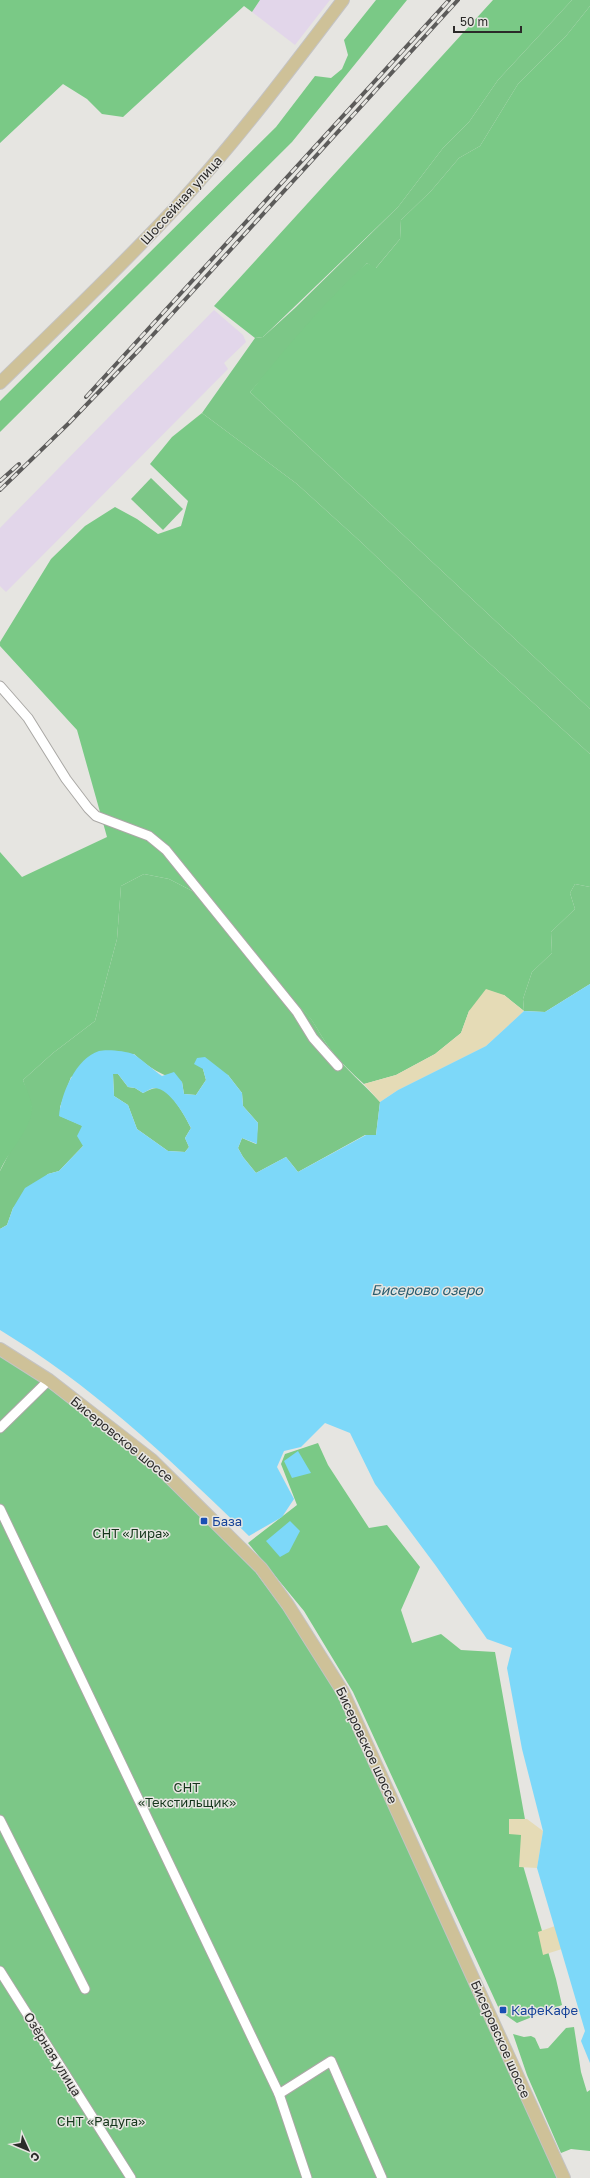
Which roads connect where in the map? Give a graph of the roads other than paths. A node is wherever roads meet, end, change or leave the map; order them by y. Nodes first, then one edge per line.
1 (343, 0) edge
2 (0, 383) edge
3 (0, 686) edge
4 (338, 1066) dead end
5 (0, 1349) edge
6 (49, 1380) junction
7 (0, 1428) edge
8 (0, 1510) edge
9 (0, 1820) edge
10 (0, 1971) edge
11 (85, 1990) dead end
12 (279, 2094) junction
13 (132, 2178) edge
14 (307, 2178) edge
15 (382, 2178) edge
16 (564, 2178) edge

1 - 2 main road, Шоссейная улица
3 - 4 street
5 - 6 main road, Бисеровское шоссе
6 - 7 street
6 - 16 main road, Бисеровское шоссе
8 - 12 street
9 - 11 street
10 - 13 street, Озёрная улица
12 - 14 street
12 - 15 street

